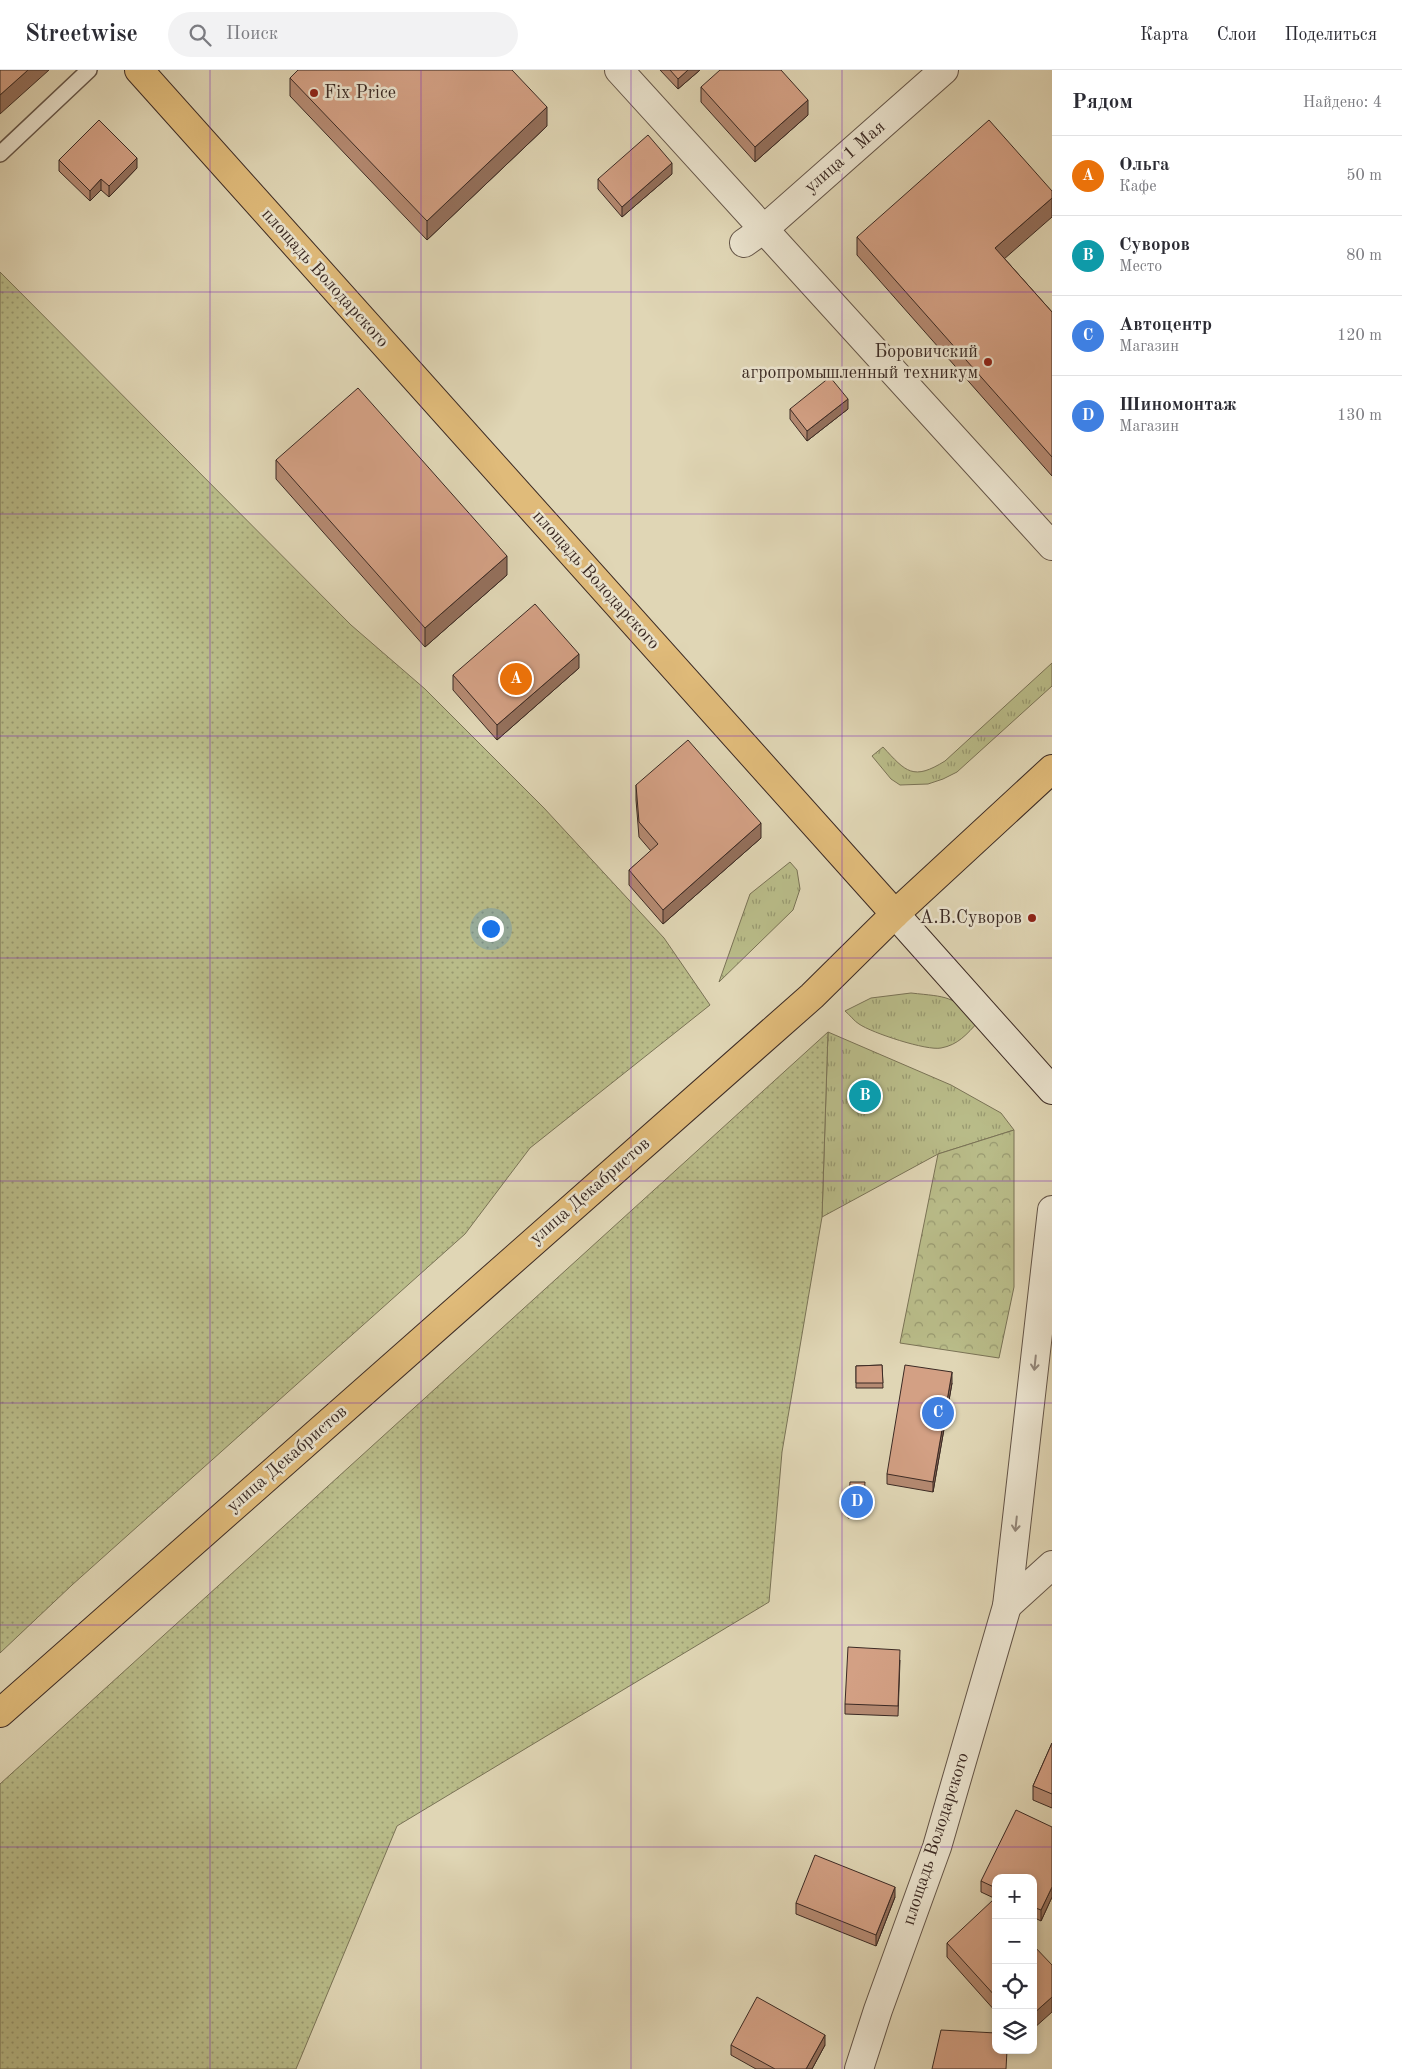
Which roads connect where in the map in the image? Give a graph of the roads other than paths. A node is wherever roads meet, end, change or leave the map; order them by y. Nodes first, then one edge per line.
1 (89, 70) edge
2 (139, 70) edge
3 (620, 70) edge
4 (944, 70) edge
5 (0, 154) edge
6 (754, 236) junction
7 (1052, 546) edge
8 (1052, 769) edge
9 (895, 914) junction
10 (1052, 1090) edge
11 (1052, 1210) edge
12 (1052, 1566) edge
13 (1007, 1606) junction
14 (0, 1713) edge
15 (860, 2069) edge

1 - 5 lane
2 - 9 main road, площадь Володарского
3 - 6 street
4 - 6 street, улица 1 Мая
6 - 7 street
8 - 9 main road, улица Декабристов
9 - 10 street, площадь Володарского
9 - 14 main road, улица Декабристов
11 -> 13 street, площадь Володарского
12 - 13 street
13 - 15 street, площадь Володарского

